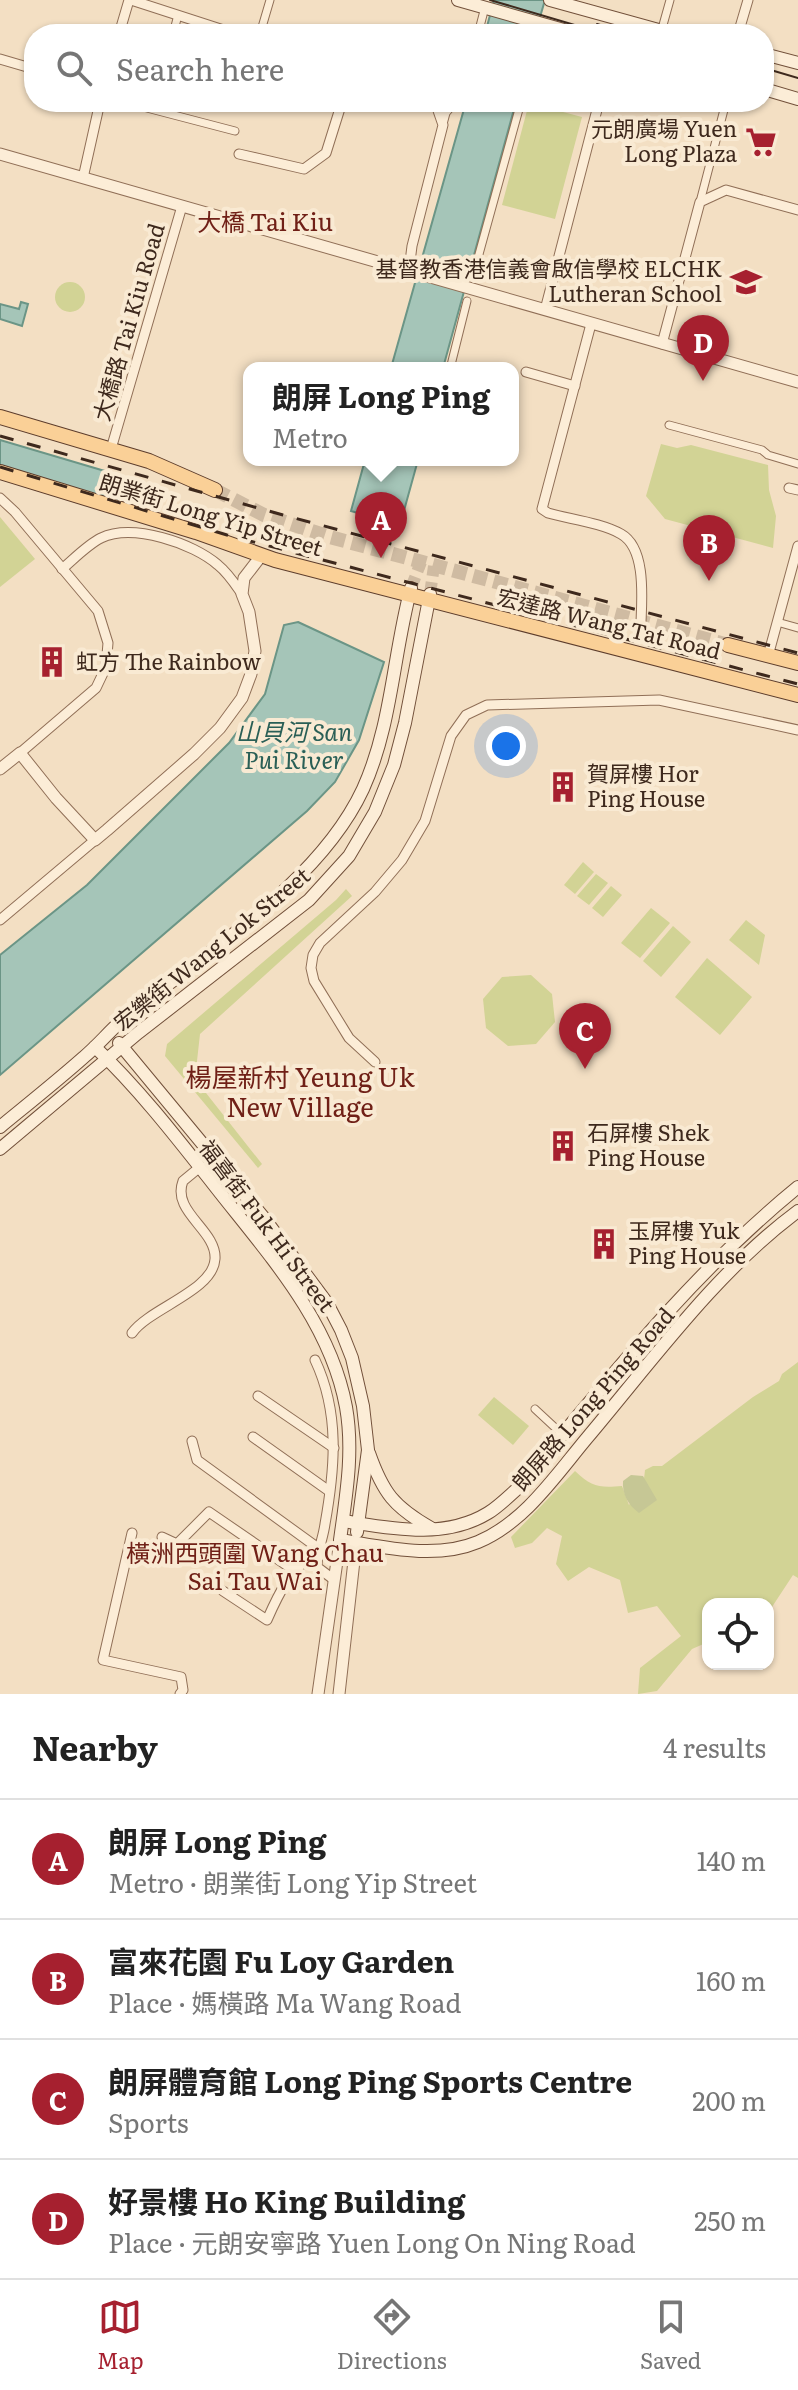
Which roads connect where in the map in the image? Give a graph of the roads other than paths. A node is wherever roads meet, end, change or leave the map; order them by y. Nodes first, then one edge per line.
1 (130, 0) edge
2 (270, 0) edge
3 (458, 0) edge
4 (550, 0) edge
5 (670, 0) edge
6 (748, 0) edge
7 (485, 7) junction
8 (178, 15) junction
9 (743, 19) junction
10 (122, 24) edge
11 (176, 24) edge
12 (205, 24) edge
13 (263, 24) edge
14 (481, 24) edge
15 (535, 24) edge
16 (648, 24) edge
17 (668, 24) edge
18 (741, 24) edge
19 (744, 24) edge
20 (774, 57) edge
21 (0, 59) edge
22 (798, 63) edge
23 (24, 66) edge
24 (774, 92) edge
25 (798, 99) edge
26 (98, 112) edge
27 (173, 112) edge
28 (339, 112) edge
29 (438, 112) edge
30 (447, 112) edge
31 (518, 112) edge
32 (596, 112) edge
33 (723, 112) edge
34 (443, 125) junction
35 (235, 131) dead end
36 (0, 154) edge
37 (239, 154) dead end
38 (83, 178) junction
39 (700, 202) junction
40 (182, 206) junction
41 (798, 210) edge
42 (410, 271) junction
43 (470, 289) junction
44 (545, 310) junction
45 (591, 324) junction
46 (662, 344) junction
47 (452, 362) edge
48 (526, 372) dead end
49 (798, 382) edge
50 (575, 386) junction
51 (0, 417) edge
52 (669, 425) dead end
53 (111, 449) junction
54 (798, 464) edge
55 (0, 472) edge
56 (215, 490) tunnel mouth
57 (0, 498) edge
58 (798, 546) edge
59 (261, 556) junction
60 (62, 569) junction
61 (410, 592) junction
62 (242, 594) junction
63 (429, 598) junction
64 (641, 622) dead end
65 (777, 622) junction
66 (798, 628) edge
67 (728, 645) tunnel mouth
68 (768, 656) junction
69 (798, 663) edge
70 (798, 695) edge
71 (798, 730) edge
72 (20, 753) junction
73 (0, 769) edge
74 (95, 840) junction
75 (0, 920) edge
76 (110, 1034) junction
77 (95, 1047) junction
78 (122, 1047) junction
79 (108, 1059) junction
80 (375, 1062) dead end
81 (0, 1127) edge
82 (0, 1149) edge
83 (200, 1167) junction
84 (798, 1187) edge
85 (798, 1211) edge
86 (708, 1268) junction
87 (727, 1273) junction
88 (132, 1333) dead end
89 (315, 1360) dead end
90 (258, 1396) dead end
91 (535, 1409) dead end
92 (563, 1435) junction
93 (253, 1437) dead end
94 (192, 1441) dead end
95 (334, 1448) junction
96 (368, 1450) junction
97 (329, 1491) junction
98 (343, 1521) junction
99 (358, 1523) junction
100 (433, 1529) junction
101 (132, 1533) dead end
102 (162, 1537) dead end
103 (340, 1540) junction
104 (356, 1543) junction
105 (177, 1544) junction
106 (318, 1551) junction
107 (195, 1558) dead end
108 (295, 1571) junction
109 (333, 1579) junction
110 (223, 1591) dead end
111 (180, 1694) edge
112 (318, 1694) edge
113 (339, 1694) edge

1 - 8 street
1 - 10 street
2 - 13 street
3 - 7 main road
4 - 16 main road
5 - 17 street
6 - 9 street
7 - 14 street
7 - 15 main road
8 - 11 street
8 - 12 street
9 - 18 street
9 - 19 street
20 - 22 main road
21 - 23 street
24 - 25 main road
26 - 38 street
27 - 35 street
28 - 37 street
29 - 34 street
30 - 34 street
31 - 43 street
32 - 44 street
33 - 39 street
34 - 42 street
36 - 38 street
38 - 40 street
39 - 41 street
39 - 46 street
40 - 42 street
40 - 53 street, 大橋路 Tai Kiu Road
42 - 43 street
43 - 44 street
43 - 47 street
44 - 45 street
45 - 46 street
45 - 50 street
46 - 49 street
48 - 50 street
50 - 64 street
51 - 53 main road
52 - 54 street
53 - 56 main road
55 - 59 main road, 朗業街 Long Yip Street
57 - 60 street
58 - 65 street
59 - 61 main road, 朗業街 Long Yip Street
59 - 62 street
60 - 62 street
60 - 72 street
61 - 63 main road, 宏達路 Wang Tat Road
61 - 76 main road, 宏樂街 Wang Lok Street
62 - 74 street
63 - 70 main road, 宏達路 Wang Tat Road
63 - 78 main road, 宏樂街 Wang Lok Street
65 - 66 street
65 - 68 street
67 - 68 main road
68 - 69 main road
71 - 80 street
72 - 73 street
72 - 74 street
74 - 75 street
76 - 77 main road, 宏樂街 Wang Lok Street
76 - 78 main road, 福喜街 Fuk Hi Street
77 - 79 main road, 福喜街 Fuk Hi Street
77 - 81 main road, 宏樂街 Wang Lok Street
78 - 79 main road, 宏樂街 Wang Lok Street
78 - 96 main road, 福喜街 Fuk Hi Street
79 - 82 main road, 宏樂街 Wang Lok Street
79 - 83 main road, 福喜街 Fuk Hi Street
83 - 88 street
83 - 98 main road, 福喜街 Fuk Hi Street
84 - 86 main road, 朗屏路 Long Ping Road
85 - 87 main road, 朗屏路 Long Ping Road
86 - 87 main road
86 - 92 main road, 朗屏路 Long Ping Road
87 - 104 main road, 朗屏路 Long Ping Road
89 - 95 street
90 - 95 street
91 - 92 street
92 - 100 main road, 朗屏路 Long Ping Road
93 - 97 street
94 - 106 street
95 - 97 street
96 - 99 main road, 福喜街 Fuk Hi Street
96 - 100 main road
97 - 106 street
98 - 99 main road, 朗屏路 Long Ping Road
98 - 103 main road, 福喜街 Fuk Hi Street
99 - 100 main road, 朗屏路 Long Ping Road
99 - 104 main road, 福喜街 Fuk Hi Street
101 - 111 street
102 - 105 street
103 - 104 main road, 朗屏路 Long Ping Road
103 - 109 street, 福喜街 Fuk Hi Street
104 - 113 street, 福喜街 Fuk Hi Street
105 - 107 street
105 - 108 street
106 - 108 street
106 - 109 street
108 - 110 street
109 - 112 street, 福喜街 Fuk Hi Street

